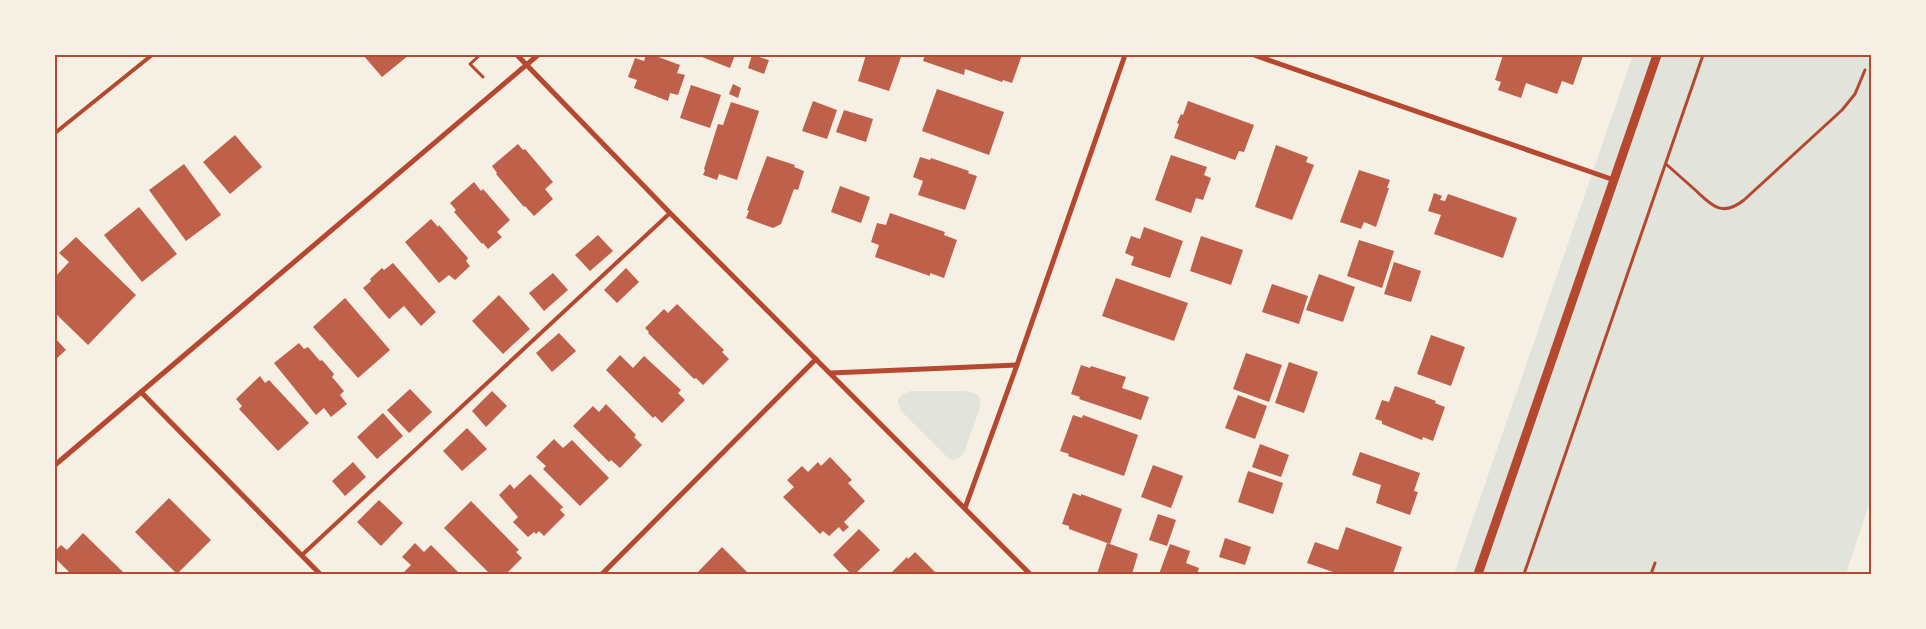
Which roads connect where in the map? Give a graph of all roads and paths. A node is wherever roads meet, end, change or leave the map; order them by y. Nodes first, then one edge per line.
1 (152, 55) edge
2 (480, 55) edge
3 (516, 55) edge
4 (538, 55) edge
5 (1125, 55) edge
6 (1254, 55) edge
7 (1657, 55) edge
8 (1703, 55) edge
9 (527, 65) junction
10 (1865, 70) dead end
11 (483, 77) dead end
12 (55, 133) edge
13 (1666, 164) junction
14 (1614, 180) junction
15 (670, 212) junction
16 (816, 358) junction
17 (1017, 365) junction
18 (831, 373) junction
19 (141, 392) junction
20 (55, 464) edge
21 (965, 508) junction
22 (302, 555) junction
23 (1655, 563) dead end
24 (320, 574) edge
25 (602, 574) edge
26 (1030, 574) edge
27 (1478, 574) edge
28 (1524, 574) edge
29 (1651, 574) edge

1 - 12 lane
2 - 11 path
3 - 9 street
4 - 9 street
5 - 17 street
6 - 14 street
7 - 14 street
8 - 13 path
9 - 15 street
9 - 19 street
10 - 13 path
13 - 28 path
14 - 27 street
15 - 16 street
15 - 22 lane
16 - 18 street
16 - 25 street
17 - 18 street
17 - 21 street
18 - 21 street
19 - 20 street
19 - 22 street
21 - 26 street
22 - 24 street
23 - 29 path

